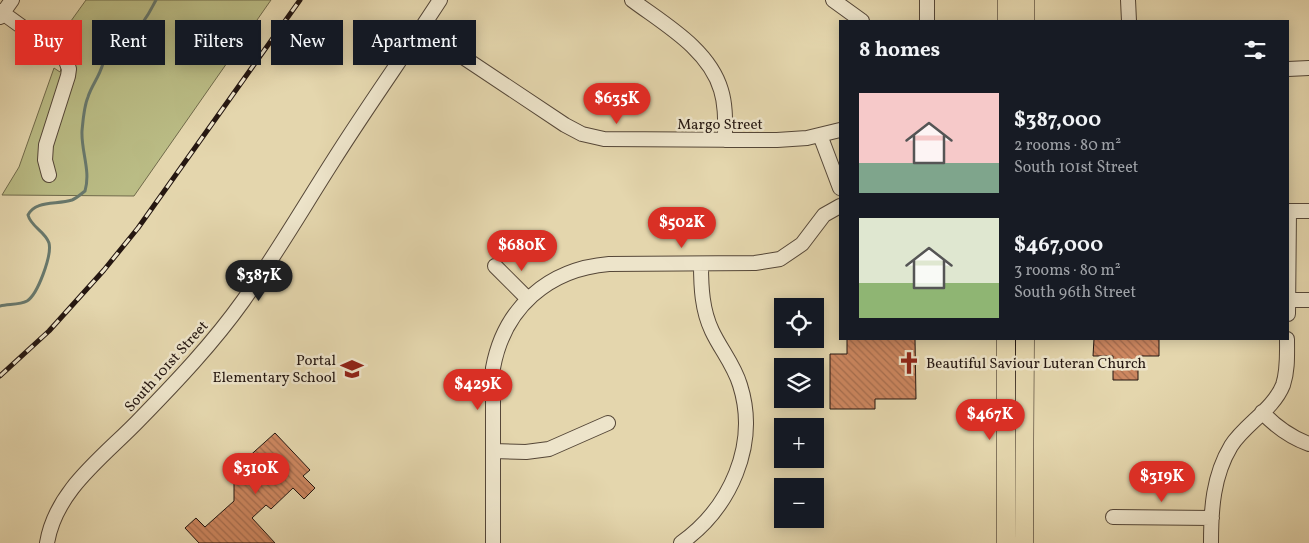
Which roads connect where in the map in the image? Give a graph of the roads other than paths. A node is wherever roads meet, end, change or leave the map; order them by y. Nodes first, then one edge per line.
1 (12, 0) edge
2 (440, 0) edge
3 (632, 0) edge
4 (833, 0) edge
5 (927, 0) edge
6 (1006, 0) edge
7 (1025, 0) edge
8 (1128, 0) edge
9 (1, 14) edge
10 (427, 20) edge
11 (861, 20) edge
12 (927, 20) edge
13 (1007, 20) edge
14 (1025, 20) edge
15 (1129, 20) edge
16 (397, 65) edge
17 (475, 65) edge
18 (1309, 68) edge
19 (1289, 69) edge
20 (839, 130) edge
21 (820, 135) junction
22 (725, 140) junction
23 (49, 175) dead end
24 (839, 185) edge
25 (839, 207) edge
26 (1289, 211) edge
27 (1309, 211) edge
28 (701, 264) junction
29 (495, 266) dead end
30 (528, 299) junction
31 (1289, 300) edge
32 (1309, 300) edge
33 (1006, 340) edge
34 (1025, 340) edge
35 (1287, 340) edge
36 (1262, 412) junction
37 (608, 423) dead end
38 (1309, 444) edge
39 (492, 452) junction
40 (1113, 517) dead end
41 (1212, 518) junction
42 (47, 543) edge
43 (493, 543) edge
44 (680, 543) edge
45 (1006, 543) edge
46 (1024, 543) edge
47 (1212, 543) edge

1 - 9 street
2 - 10 street, South 101st Street
3 - 22 street
4 - 11 street
5 - 12 street
6 - 13 main road
7 - 14 main road
8 - 15 street
9 - 23 street
16 - 42 street, South 101st Street
17 - 22 street, Margo Street
18 - 19 street
20 - 21 street, Margo Street
21 - 22 street, Margo Street
21 - 24 street
25 - 28 street
26 - 27 street
28 - 30 street
28 - 44 street
29 - 30 street
30 - 39 street
31 - 32 street
33 - 45 main road
34 - 46 main road
35 - 36 street
36 - 38 street
36 - 41 street
37 - 39 street
39 - 43 street
40 - 41 street
41 - 47 street

